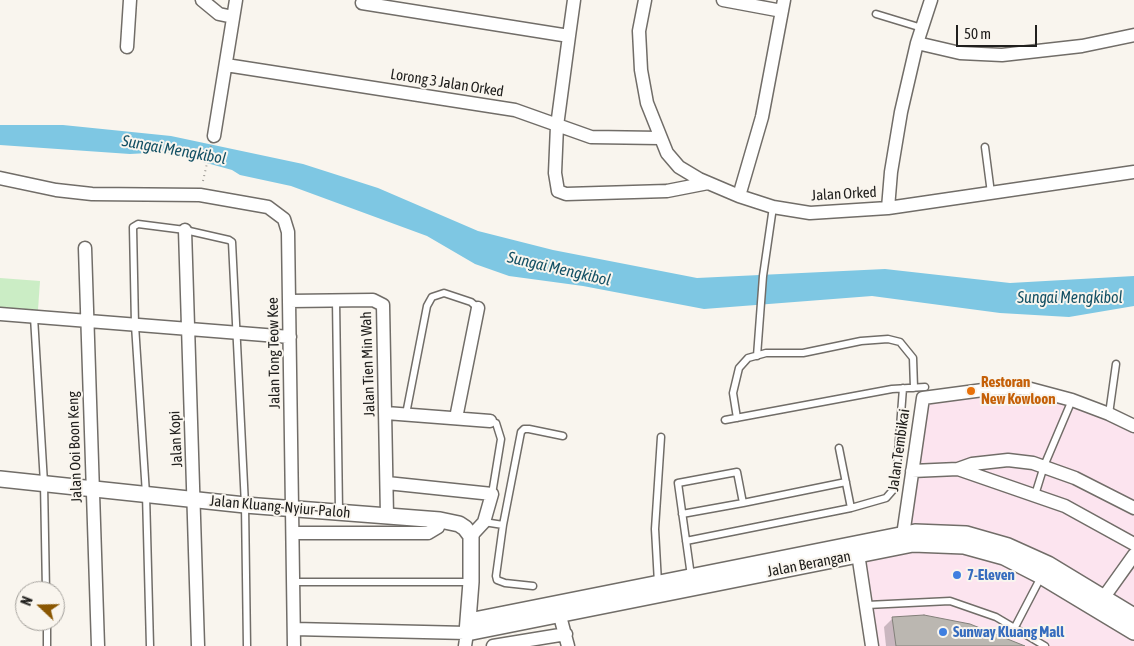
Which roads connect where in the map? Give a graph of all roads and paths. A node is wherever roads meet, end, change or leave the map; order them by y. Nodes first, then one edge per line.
1 (130, 0) edge
2 (202, 0) edge
3 (236, 0) edge
4 (574, 0) edge
5 (645, 0) edge
6 (723, 0) edge
7 (931, 0) edge
8 (362, 3) dead end
9 (783, 5) edge
10 (876, 14) dead end
11 (233, 17) junction
12 (922, 28) junction
13 (1134, 35) edge
14 (569, 36) junction
15 (917, 43) junction
16 (127, 47) dead end
17 (226, 64) junction
18 (558, 126) junction
19 (214, 136) joint
20 (660, 138) junction
21 (985, 147) dead end
22 (1134, 172) edge
23 (0, 178) edge
24 (203, 181) joint
25 (708, 183) junction
26 (991, 193) junction
27 (200, 195) junction
28 (739, 196) junction
29 (773, 207) junction
30 (888, 208) junction
31 (184, 230) junction
32 (85, 248) dead end
33 (336, 300) junction
34 (289, 301) junction
35 (478, 308) joint
36 (0, 314) edge
37 (34, 317) junction
38 (87, 322) junction
39 (135, 325) junction
40 (187, 329) junction
41 (236, 332) junction
42 (290, 337) junction
43 (757, 356) junction
44 (1116, 364) dead end
45 (925, 387) dead end
46 (904, 388) junction
47 (914, 388) junction
48 (1072, 400) junction
49 (386, 413) junction
50 (406, 414) junction
51 (1109, 414) junction
52 (456, 418) junction
53 (737, 418) junction
54 (725, 420) dead end
55 (490, 421) joint
56 (1134, 426) edge
57 (563, 436) dead end
58 (660, 437) dead end
59 (840, 448) dead end
60 (1044, 466) junction
61 (958, 469) junction
62 (912, 471) junction
63 (0, 478) edge
64 (846, 482) junction
65 (44, 483) junction
66 (387, 483) junction
67 (93, 489) junction
68 (146, 494) junction
69 (492, 494) junction
70 (1036, 495) junction
71 (195, 500) junction
72 (743, 503) junction
73 (245, 505) junction
74 (851, 508) junction
75 (1134, 508) edge
76 (292, 509) junction
77 (339, 513) junction
78 (682, 514) junction
79 (386, 516) junction
80 (440, 520) junction
81 (484, 522) junction
82 (503, 525) junction
83 (293, 532) junction
84 (471, 536) junction
85 (902, 540) junction
86 (686, 541) junction
87 (1134, 544) edge
88 (858, 548) junction
89 (1134, 555) edge
90 (1041, 576) junction
91 (46, 581) edge
92 (293, 582) junction
93 (471, 582) junction
94 (691, 582) junction
95 (533, 586) dead end
96 (658, 588) junction
97 (1104, 597) junction
98 (867, 605) junction
99 (558, 609) junction
100 (1134, 616) edge
101 (1015, 627) junction
102 (294, 629) junction
103 (46, 631) edge
104 (1134, 632) edge
105 (467, 633) edge
106 (567, 640) edge
107 (47, 646) edge
108 (98, 646) edge
109 (150, 646) edge
110 (198, 646) edge
111 (247, 646) edge
112 (294, 646) edge
113 (494, 646) edge
114 (872, 646) edge
115 (1045, 646) edge

1 - 16 street
2 - 11 street
3 - 11 street
4 - 14 street
5 - 20 street, Jalan Orked
6 - 9 street
7 - 12 street
8 - 14 street
9 - 28 street
10 - 12 lane
11 - 17 street
12 - 15 street
13 - 15 street
14 - 18 street
15 - 30 street
17 - 18 street, Lorong 3 Jalan Orked
17 - 19 street
18 - 20 street, Lorong 3 Jalan Orked
18 - 25 street
19 - 24 path
20 - 25 street, Jalan Orked
21 - 26 lane
22 - 26 street, Jalan Orked
23 - 27 street, Jalan Tong Teow Kee
24 - 27 street
25 - 28 street, Jalan Orked
26 - 30 street, Jalan Orked
27 - 34 street, Jalan Tong Teow Kee
28 - 29 street, Jalan Orked
29 - 30 street, Jalan Orked
29 - 43 lane
31 - 39 lane
31 - 40 street, Jalan Kopi
31 - 41 lane
32 - 38 street, Jalan Ooi Boon Keng
33 - 34 street, Jalan Tien Min Wah
33 - 49 street, Jalan Tien Min Wah
33 - 77 lane
34 - 42 street, Jalan Tong Teow Kee
35 - 50 lane
35 - 52 street
36 - 37 street
37 - 38 street
37 - 65 lane
38 - 39 street
38 - 67 street, Jalan Ooi Boon Keng
39 - 40 street
39 - 68 lane
40 - 41 street
40 - 71 street, Jalan Kopi
41 - 42 street
41 - 73 lane
42 - 76 street, Jalan Tong Teow Kee
43 - 47 lane
43 - 53 lane
44 - 51 lane
45 - 47 lane
46 - 47 lane
46 - 53 lane
46 - 74 lane
48 - 51 street, Jalan Tembikai
48 - 60 lane
48 - 62 street, Jalan Tembikai
49 - 50 street
49 - 66 street, Jalan Tien Min Wah
50 - 52 street
51 - 56 street, Jalan Tembikai
52 - 55 street
53 - 54 lane
55 - 69 lane
57 - 82 lane
58 - 96 lane
59 - 64 lane
60 - 61 street
60 - 70 lane
60 - 75 street
61 - 62 street
61 - 70 street
62 - 85 street, Jalan Tembikai
63 - 65 street, Jalan Kluang-Nyiur-Paloh
64 - 72 lane
64 - 74 lane
65 - 67 street, Jalan Kluang-Nyiur-Paloh
65 - 91 lane
66 - 69 street
66 - 79 street, Jalan Tien Min Wah
67 - 68 street, Jalan Kluang-Nyiur-Paloh
67 - 108 street, Jalan Ooi Boon Keng
68 - 71 street, Jalan Kluang-Nyiur-Paloh
68 - 109 lane
69 - 81 street
70 - 87 street
71 - 73 street, Jalan Kluang-Nyiur-Paloh
71 - 110 street, Jalan Kopi
72 - 78 lane
72 - 78 lane
73 - 76 street, Jalan Kluang-Nyiur-Paloh
73 - 111 lane
74 - 86 lane
76 - 77 street, Jalan Kluang-Nyiur-Paloh
76 - 83 street, Jalan Tong Teow Kee
77 - 79 street, Jalan Kluang-Nyiur-Paloh
78 - 86 lane
79 - 80 street, Jalan Kluang-Nyiur-Paloh
80 - 83 street
80 - 84 street, Jalan Kluang-Nyiur-Paloh
81 - 82 lane
81 - 84 street
82 - 95 lane
83 - 92 street, Jalan Tong Teow Kee
84 - 93 street
85 - 88 street, Jalan Berangan
85 - 90 street, Jalan Berangan
85 - 97 street, Jalan Berangan
86 - 94 lane
88 - 94 street, Jalan Berangan
88 - 98 street
89 - 97 street
90 - 101 lane
90 - 104 street, Jalan Berangan
92 - 93 lane
92 - 102 street, Jalan Tong Teow Kee
93 - 105 street
94 - 96 street, Jalan Berangan
96 - 99 street, Jalan Berangan
97 - 100 street, Jalan Berangan
98 - 101 lane
98 - 114 street
99 - 105 street, Jalan Berangan
99 - 106 street
101 - 115 lane
102 - 105 street
102 - 112 street, Jalan Tong Teow Kee
103 - 107 lane
106 - 113 street

